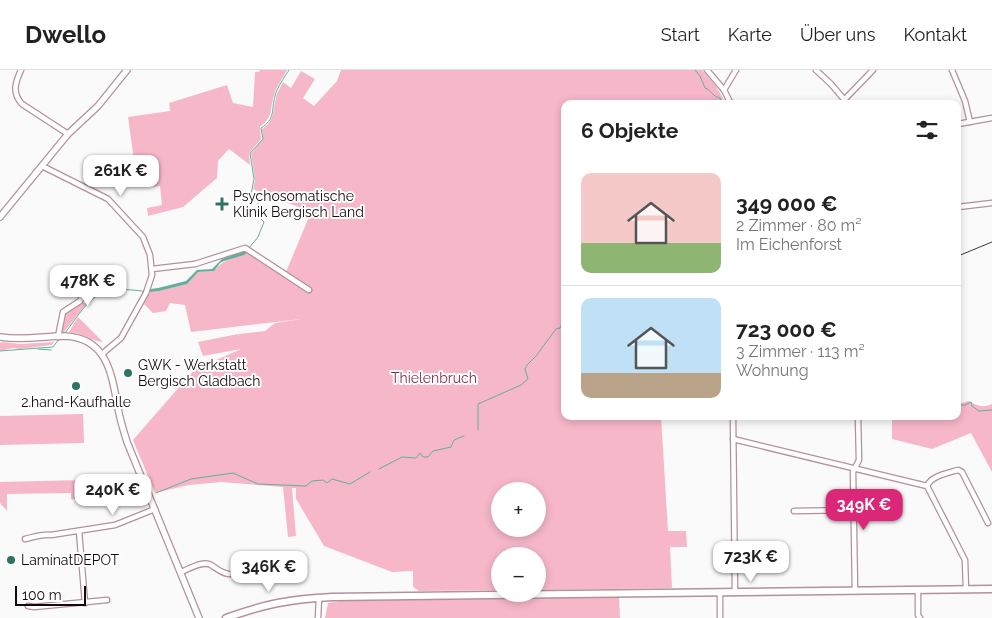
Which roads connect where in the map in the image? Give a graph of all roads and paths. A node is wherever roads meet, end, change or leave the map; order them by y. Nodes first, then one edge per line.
1 (21, 70) edge
2 (707, 70) edge
3 (736, 70) edge
4 (816, 70) edge
5 (873, 70) edge
6 (952, 70) edge
7 (125, 71) edge
8 (724, 90) junction
9 (729, 100) edge
10 (844, 100) edge
11 (848, 100) edge
12 (992, 118) edge
13 (970, 122) junction
14 (961, 124) edge
15 (68, 134) junction
16 (42, 166) junction
17 (992, 204) edge
18 (961, 208) edge
19 (0, 217) edge
20 (152, 268) junction
21 (70, 280) dead end
22 (309, 290) dead end
23 (62, 336) junction
24 (0, 337) edge
25 (102, 354) junction
26 (733, 420) edge
27 (858, 420) edge
28 (733, 439) junction
29 (855, 469) junction
30 (927, 486) junction
31 (155, 509) junction
32 (854, 510) junction
33 (794, 511) dead end
34 (988, 523) dead end
35 (79, 531) junction
36 (25, 539) dead end
37 (181, 572) junction
38 (229, 574) dead end
39 (992, 589) edge
40 (918, 590) junction
41 (966, 590) junction
42 (855, 591) junction
43 (720, 593) junction
44 (735, 593) junction
45 (318, 598) junction
46 (107, 600) dead end
47 (85, 602) junction
48 (28, 606) dead end
49 (199, 618) edge
50 (226, 618) edge
51 (318, 618) edge
52 (720, 618) edge
53 (920, 618) edge

1 - 15 street
2 - 8 street
3 - 8 street
4 - 10 street
5 - 11 street
6 - 13 street
7 - 15 street
8 - 9 street
12 - 13 street
13 - 14 street
15 - 16 street
16 - 19 street
16 - 20 street
17 - 18 street
20 - 22 street
20 - 25 street
21 - 23 street
23 - 24 street
23 - 25 street
25 - 31 street
26 - 28 street
27 - 29 street
28 - 29 street
28 - 44 street
29 - 30 street
29 - 32 street
30 - 34 street
30 - 41 street
31 - 35 street
31 - 37 street
32 - 33 street
32 - 42 street
35 - 36 street
35 - 47 street
37 - 38 street
37 - 49 street
39 - 41 main road
40 - 41 main road
40 - 42 main road
40 - 53 street
42 - 44 main road
43 - 44 main road
43 - 45 main road
43 - 52 street
45 - 50 main road
45 - 51 street
46 - 47 street
47 - 48 street

